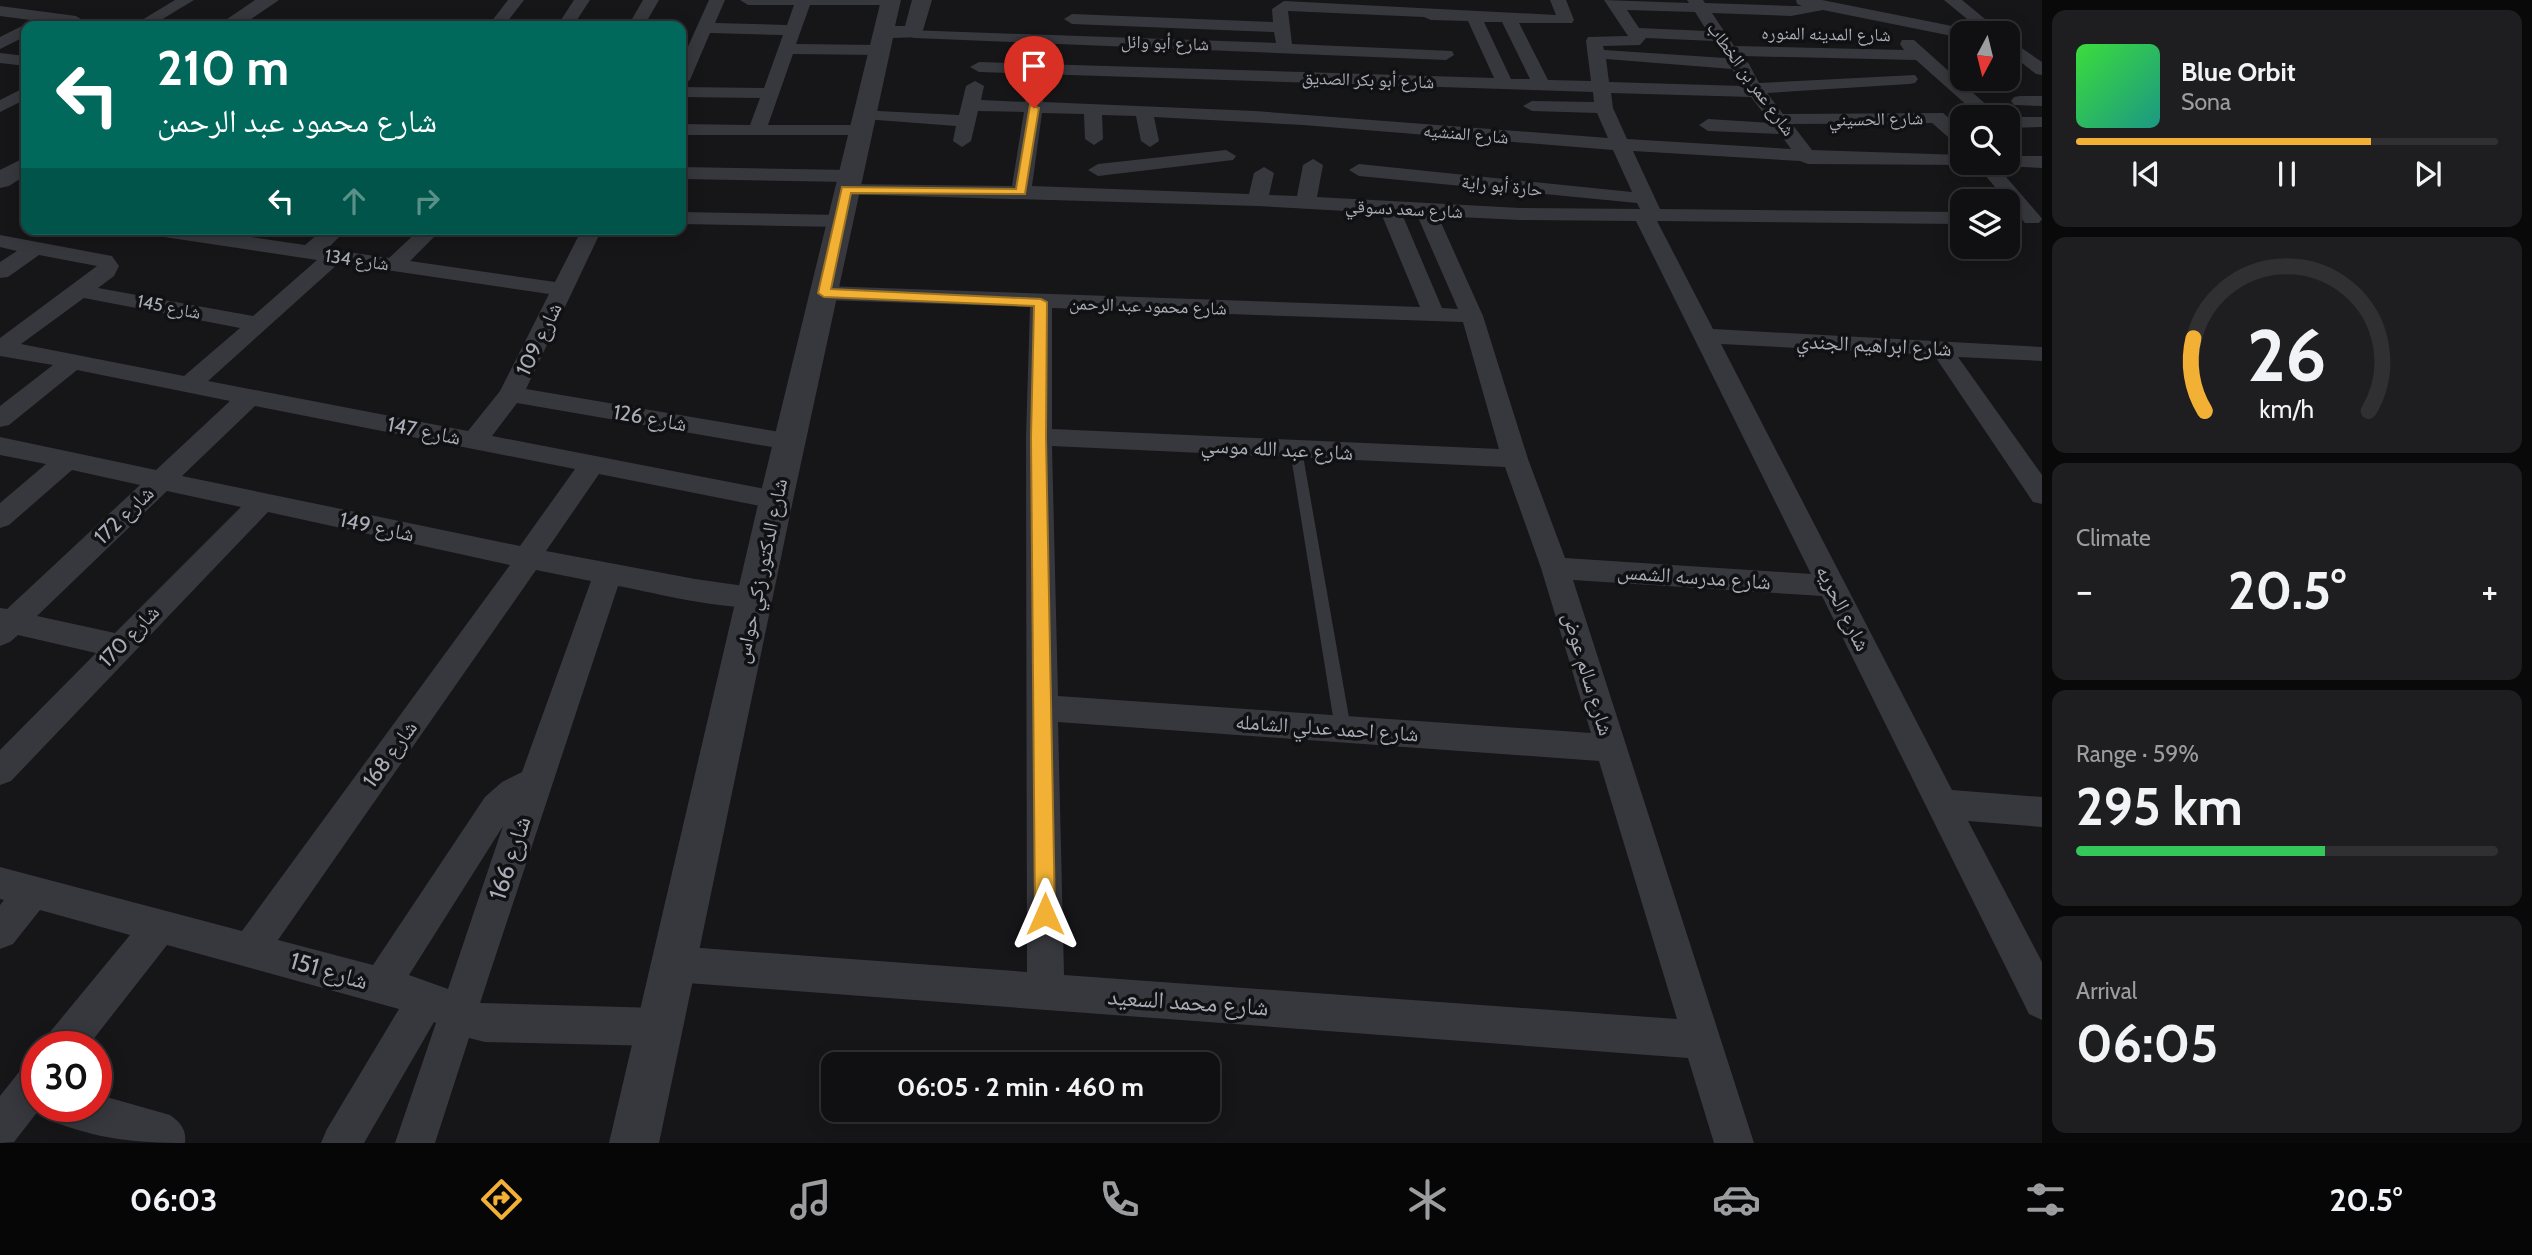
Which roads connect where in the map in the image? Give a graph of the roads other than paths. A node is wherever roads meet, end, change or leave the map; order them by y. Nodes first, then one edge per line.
1 (14, 0) edge
2 (185, 0) edge
3 (269, 0) edge
4 (289, 0) edge
5 (516, 0) edge
6 (582, 0) edge
7 (651, 0) edge
8 (717, 0) edge
9 (748, 0) edge
10 (804, 0) edge
11 (922, 0) edge
12 (1074, 0) edge
13 (1141, 0) edge
14 (1798, 0) edge
15 (1952, 0) edge
16 (1554, 2) edge
17 (1822, 5) junction
18 (1279, 6) edge
19 (0, 9) edge
20 (1429, 9) edge
21 (1384, 10) junction
22 (1622, 14) edge
23 (49, 17) junction
24 (1474, 17) junction
25 (1508, 18) junction
26 (1707, 18) edge
27 (1072, 19) junction
28 (41, 21) edge
29 (76, 21) edge
30 (149, 21) edge
31 (235, 21) edge
32 (254, 21) edge
33 (500, 21) edge
34 (568, 21) edge
35 (639, 21) edge
36 (1979, 21) edge
37 (1138, 22) junction
38 (891, 23) edge
39 (1818, 26) dead end
40 (1282, 27) junction
41 (704, 28) junction
42 (1886, 29) junction
43 (793, 30) junction
44 (1950, 32) edge
45 (986, 36) junction
46 (21, 37) edge
47 (1070, 39) junction
48 (1285, 48) junction
49 (787, 49) junction
50 (1394, 53) junction
51 (1596, 53) junction
52 (1859, 53) junction
53 (1446, 55) junction
54 (1920, 55) junction
55 (2020, 55) edge
56 (9, 56) edge
57 (1628, 57) junction
58 (1735, 58) junction
59 (686, 62) edge
60 (979, 66) junction
61 (2020, 68) edge
62 (2041, 69) edge
63 (1039, 70) junction
64 (1258, 76) junction
65 (1909, 79) dead end
66 (1884, 80) junction
67 (1456, 84) junction
68 (1523, 85) junction
69 (1601, 87) junction
70 (1633, 88) junction
71 (1755, 90) junction
72 (686, 92) edge
73 (771, 93) junction
74 (1260, 97) dead end
75 (2020, 101) dead end
76 (2042, 101) edge
77 (1977, 105) edge
78 (1532, 106) junction
79 (1034, 108) junction
80 (1604, 108) junction
81 (1093, 110) junction
82 (1144, 112) junction
83 (968, 113) junction
84 (1223, 116) junction
85 (862, 122) junction
86 (2042, 122) edge
87 (2020, 123) edge
88 (1784, 124) junction
89 (1707, 125) dead end
90 (1950, 128) edge
91 (686, 130) edge
92 (757, 131) junction
93 (1223, 136) dead end
94 (962, 141) dead end
95 (1150, 141) dead end
96 (1546, 141) junction
97 (1622, 146) junction
98 (1483, 147) junction
99 (21, 153) edge
100 (1096, 153) junction
101 (1226, 156) dead end
102 (1808, 158) junction
103 (1950, 161) edge
104 (2020, 162) edge
105 (2042, 162) edge
106 (0, 166) edge
107 (1314, 166) dead end
108 (21, 167) edge
109 (1434, 169) junction
110 (1359, 170) dead end
111 (1264, 173) dead end
112 (686, 174) edge
113 (1995, 175) edge
114 (0, 181) edge
115 (1493, 185) junction
116 (1021, 192) junction
117 (845, 195) junction
118 (1096, 195) junction
119 (1258, 200) junction
120 (1306, 203) junction
121 (1390, 209) junction
122 (1647, 209) junction
123 (1432, 211) junction
124 (686, 217) edge
125 (1950, 218) edge
126 (2037, 219) edge
127 (242, 235) edge
128 (330, 235) edge
129 (426, 235) edge
130 (589, 235) edge
131 (0, 241) edge
132 (35, 248) junction
133 (310, 253) junction
134 (334, 256) junction
135 (394, 265) junction
136 (0, 272) edge
137 (562, 290) junction
138 (80, 291) junction
139 (824, 293) junction
140 (1041, 302) junction
141 (1434, 315) junction
142 (1472, 316) junction
143 (258, 324) junction
144 (1706, 336) junction
145 (1, 349) edge
146 (1941, 349) junction
147 (2042, 354) edge
148 (73, 362) junction
149 (189, 385) junction
150 (511, 394) junction
151 (249, 397) junction
152 (0, 419) edge
153 (1039, 437) junction
154 (474, 441) junction
155 (789, 441) junction
156 (0, 446) edge
157 (1296, 450) junction
158 (1515, 458) junction
159 (66, 461) junction
160 (593, 464) junction
161 (159, 481) junction
162 (2042, 495) edge
163 (776, 500) junction
164 (261, 503) junction
165 (0, 517) edge
166 (528, 558) junction
167 (1555, 568) junction
168 (608, 574) junction
169 (1832, 586) junction
170 (756, 597) junction
171 (4, 624) edge
172 (119, 646) junction
173 (1043, 708) junction
174 (1343, 729) junction
175 (1611, 748) junction
176 (0, 771) edge
177 (535, 781) junction
178 (1942, 804) junction
179 (2042, 812) edge
180 (17, 888) edge
181 (160, 926) junction
182 (0, 932) edge
183 (250, 949) junction
184 (674, 964) junction
185 (381, 986) junction
186 (1046, 992) junction
187 (2042, 1001) edge
188 (442, 1007) junction
189 (659, 1027) junction
190 (76, 1031) edge
191 (1702, 1040) junction
192 (21, 1105) edge
193 (112, 1118) edge
194 (0, 1128) edge
195 (165, 1143) edge
196 (341, 1143) edge
197 (415, 1143) edge
198 (634, 1143) edge
199 (1734, 1143) edge

1 - 19 street
2 - 30 street
3 - 31 street
4 - 32 street
5 - 33 street
6 - 34 street
7 - 35 street
8 - 41 street
9 - 10 street
10 - 38 street
10 - 43 street
11 - 38 street, شارع الدكتور زكي حواس
12 - 27 street
13 - 37 street
14 - 17 street
15 - 36 street
16 - 25 street
17 - 26 street
17 - 42 street
18 - 21 street
18 - 40 street
19 - 23 street
20 - 21 street
20 - 24 street
20 - 53 street
21 - 50 street
22 - 26 street
22 - 26 street
22 - 51 street
23 - 28 street
23 - 29 street
24 - 25 street
24 - 68 street
25 - 68 street
26 - 39 street
26 - 58 street, شارع عمر بن الخطاب
27 - 37 street
27 - 47 street
37 - 40 street
38 - 45 street, شارع أبو وائل
38 - 49 street
38 - 85 street, شارع الدكتور زكي حواس
40 - 48 street
41 - 43 street
41 - 59 street
42 - 44 street
42 - 54 street
43 - 49 street
45 - 47 street, شارع أبو وائل
45 - 60 street
46 - 56 street
47 - 48 street, شارع أبو وائل
48 - 50 street, شارع أبو وائل
49 - 73 street
50 - 53 street, شارع أبو وائل
51 - 57 street, شارع المدينه المنوره
51 - 69 street, شارع الحريه
52 - 54 street, شارع المدينه المنوره
52 - 58 street, شارع المدينه المنوره
52 - 66 street
53 - 67 street
54 - 77 street
55 - 62 street
57 - 58 street, شارع المدينه المنوره
57 - 70 street
58 - 71 street, شارع عمر بن الخطاب
60 - 63 street, شارع أبو بكر الصديق
60 - 83 street
61 - 62 street
63 - 64 street, شارع أبو بكر الصديق
63 - 79 street
64 - 67 street, شارع أبو بكر الصديق
64 - 74 street
65 - 66 street, شارع أبو بكر الصديق
66 - 71 street, شارع أبو بكر الصديق
67 - 68 street, شارع أبو بكر الصديق
68 - 69 street, شارع أبو بكر الصديق
68 - 78 street
69 - 70 street, شارع أبو بكر الصديق
69 - 80 street, شارع الحريه
70 - 71 street, شارع أبو بكر الصديق
71 - 88 street, شارع عمر بن الخطاب
72 - 73 street
73 - 92 street
75 - 76 street
78 - 80 street
78 - 96 street
79 - 81 street, شارع المنشيه
79 - 83 street, شارع المنشيه
79 - 116 street
80 - 97 street, شارع الحريه
81 - 82 street, شارع المنشيه
81 - 100 street
82 - 84 street, شارع المنشيه
82 - 95 street
83 - 85 street, شارع المنشيه
83 - 94 street
84 - 93 street
84 - 98 street, شارع المنشيه
85 - 92 street, شارع المنشيه
85 - 117 street, شارع الدكتور زكي حواس
86 - 87 street
88 - 89 street, شارع الحسيني
88 - 90 street, شارع الحسيني
88 - 102 street, شارع عمر بن الخطاب
91 - 92 street, شارع المنشيه
96 - 97 street, شارع المنشيه
96 - 98 street, شارع المنشيه
97 - 102 street, شارع المنشيه
97 - 122 street, شارع الحريه
98 - 115 street
99 - 106 street
100 - 101 street
100 - 118 street
102 - 103 street, شارع المنشيه
104 - 105 street
107 - 120 street
108 - 114 street
109 - 110 street, حارة أبو راية
109 - 115 street, حارة أبو راية
109 - 123 street
111 - 119 street
112 - 117 street
113 - 126 street
115 - 122 street, حارة أبو راية
116 - 117 street, شارع سعد دسوقي
116 - 118 street, شارع سعد دسوقي
117 - 124 street
117 - 139 street, شارع الدكتور زكي حواس
118 - 119 street, شارع سعد دسوقي
119 - 120 street, شارع سعد دسوقي
120 - 121 street, شارع سعد دسوقي
121 - 123 street, شارع سعد دسوقي
121 - 141 street
122 - 123 street, شارع سعد دسوقي
122 - 125 street, شارع سعد دسوقي
122 - 144 street, شارع الحريه
123 - 142 street, شارع سالم عوض
127 - 133 street, شارع 134
128 - 133 street
129 - 135 street
130 - 137 street, شارع 109
131 - 132 street
132 - 136 street
132 - 138 street
133 - 134 street, شارع 134
134 - 135 street, شارع 134
134 - 143 street
135 - 137 street, شارع 134
137 - 150 street, شارع 109
138 - 143 street, شارع 145
138 - 145 street
139 - 140 street, شارع محمود عبد الرحمن
139 - 155 street, شارع الدكتور زكي حواس
140 - 141 street, شارع محمود عبد الرحمن
140 - 153 street
141 - 142 street, شارع محمود عبد الرحمن
142 - 158 street, شارع سالم عوض
143 - 149 street
144 - 146 street, شارع ابراهيم الجندي
144 - 169 street, شارع الحريه
145 - 148 street, شارع 147
146 - 147 street, شارع ابراهيم الجندي
146 - 162 street
148 - 149 street, شارع 147
148 - 152 street
149 - 151 street, شارع 147
150 - 154 street, شارع 109
150 - 155 street, شارع 126
151 - 154 street, شارع 147
151 - 161 street, شارع 172
153 - 157 street, شارع عبد الله موسي
153 - 173 street
154 - 160 street, شارع 147
155 - 163 street, شارع الدكتور زكي حواس
156 - 159 street, شارع 149
157 - 158 street, شارع عبد الله موسي
157 - 174 lane
158 - 167 street, شارع سالم عوض
159 - 161 street, شارع 149
159 - 165 street
160 - 163 street, شارع 147
160 - 166 street, شارع 168
161 - 164 street, شارع 149
161 - 171 street, شارع 172
163 - 170 street, شارع الدكتور زكي حواس
164 - 166 street, شارع 149
164 - 172 street, شارع 170
166 - 168 street, شارع 149
166 - 183 street, شارع 168
167 - 169 street, شارع مدرسه الشمس
167 - 175 street, شارع سالم عوض
168 - 170 street, شارع 149
168 - 177 street, شارع 166
169 - 178 street, شارع الحريه
170 - 184 street, شارع الدكتور زكي حواس
171 - 172 street
172 - 176 street, شارع 170
173 - 174 street, شارع احمد عدلي الشامله
173 - 186 street
174 - 175 street, شارع احمد عدلي الشامله
175 - 191 street, شارع سالم عوض
177 - 185 street
177 - 188 street, شارع 166
178 - 179 street
178 - 187 street, شارع الحريه
180 - 181 street, شارع 151
180 - 182 street
181 - 183 street, شارع 151
181 - 190 street
183 - 185 street, شارع 151
184 - 186 street, شارع محمد السعيد
184 - 189 street, شارع الدكتور زكي حواس
185 - 188 street, شارع 151
186 - 191 street, شارع محمد السعيد
188 - 189 street, شارع 151
188 - 196 street
188 - 197 street, شارع 166
189 - 198 street, شارع الدكتور زكي حواس
191 - 199 street, شارع سالم عوض
192 - 194 street
193 - 195 street

